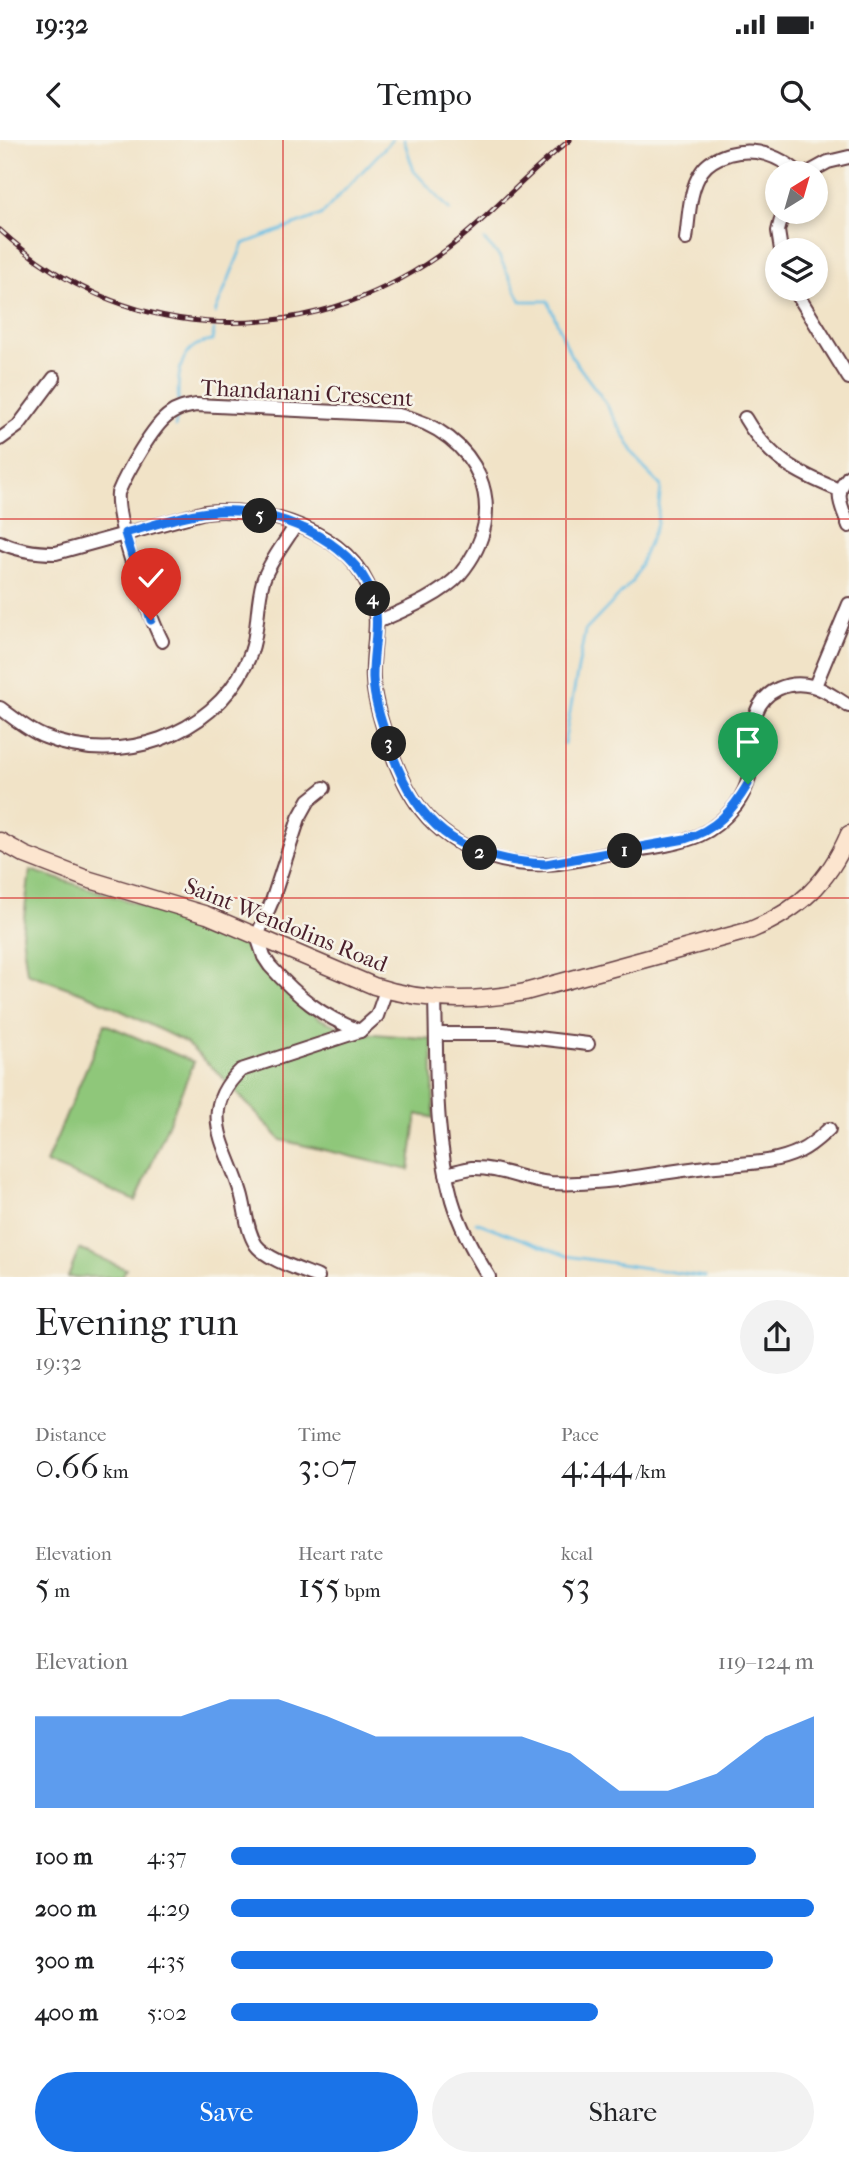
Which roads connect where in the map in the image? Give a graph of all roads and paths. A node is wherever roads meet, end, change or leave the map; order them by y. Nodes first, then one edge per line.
1 (849, 157) edge
2 (783, 161) edge
3 (828, 162) edge
4 (687, 239) dead end
5 (801, 301) edge
6 (54, 378) dead end
7 (849, 378) edge
8 (745, 418) dead end
9 (0, 439) edge
10 (849, 476) edge
11 (839, 489) junction
12 (295, 526) junction
13 (849, 526) edge
14 (125, 533) junction
15 (0, 542) edge
16 (849, 604) edge
17 (377, 622) junction
18 (162, 641) dead end
19 (814, 686) junction
20 (849, 706) edge
21 (0, 708) edge
22 (324, 788) dead end
23 (0, 841) edge
24 (848, 841) edge
25 (257, 936) junction
26 (386, 990) junction
27 (435, 998) junction
28 (360, 1031) junction
29 (436, 1034) junction
30 (588, 1044) dead end
31 (829, 1129) dead end
32 (446, 1174) junction
33 (318, 1277) edge
34 (489, 1277) edge

1 - 3 street
2 - 4 street
5 - 7 street
6 - 9 street
8 - 11 street
10 - 11 street
11 - 13 street
12 - 14 street
12 - 17 street
12 - 21 street
14 - 15 street
14 - 17 street, Thandanani Crescent
14 - 18 street, Thandanani Crescent
16 - 19 street
17 - 19 street
19 - 20 street
22 - 25 street
23 - 25 street, Saint Wendolins Road
24 - 27 street, Saint Wendolins Road
25 - 26 street, Saint Wendolins Road
25 - 28 street
26 - 27 street, Saint Wendolins Road
26 - 28 street
27 - 29 street
28 - 33 street
29 - 30 street
29 - 32 street
31 - 32 street
32 - 34 street

